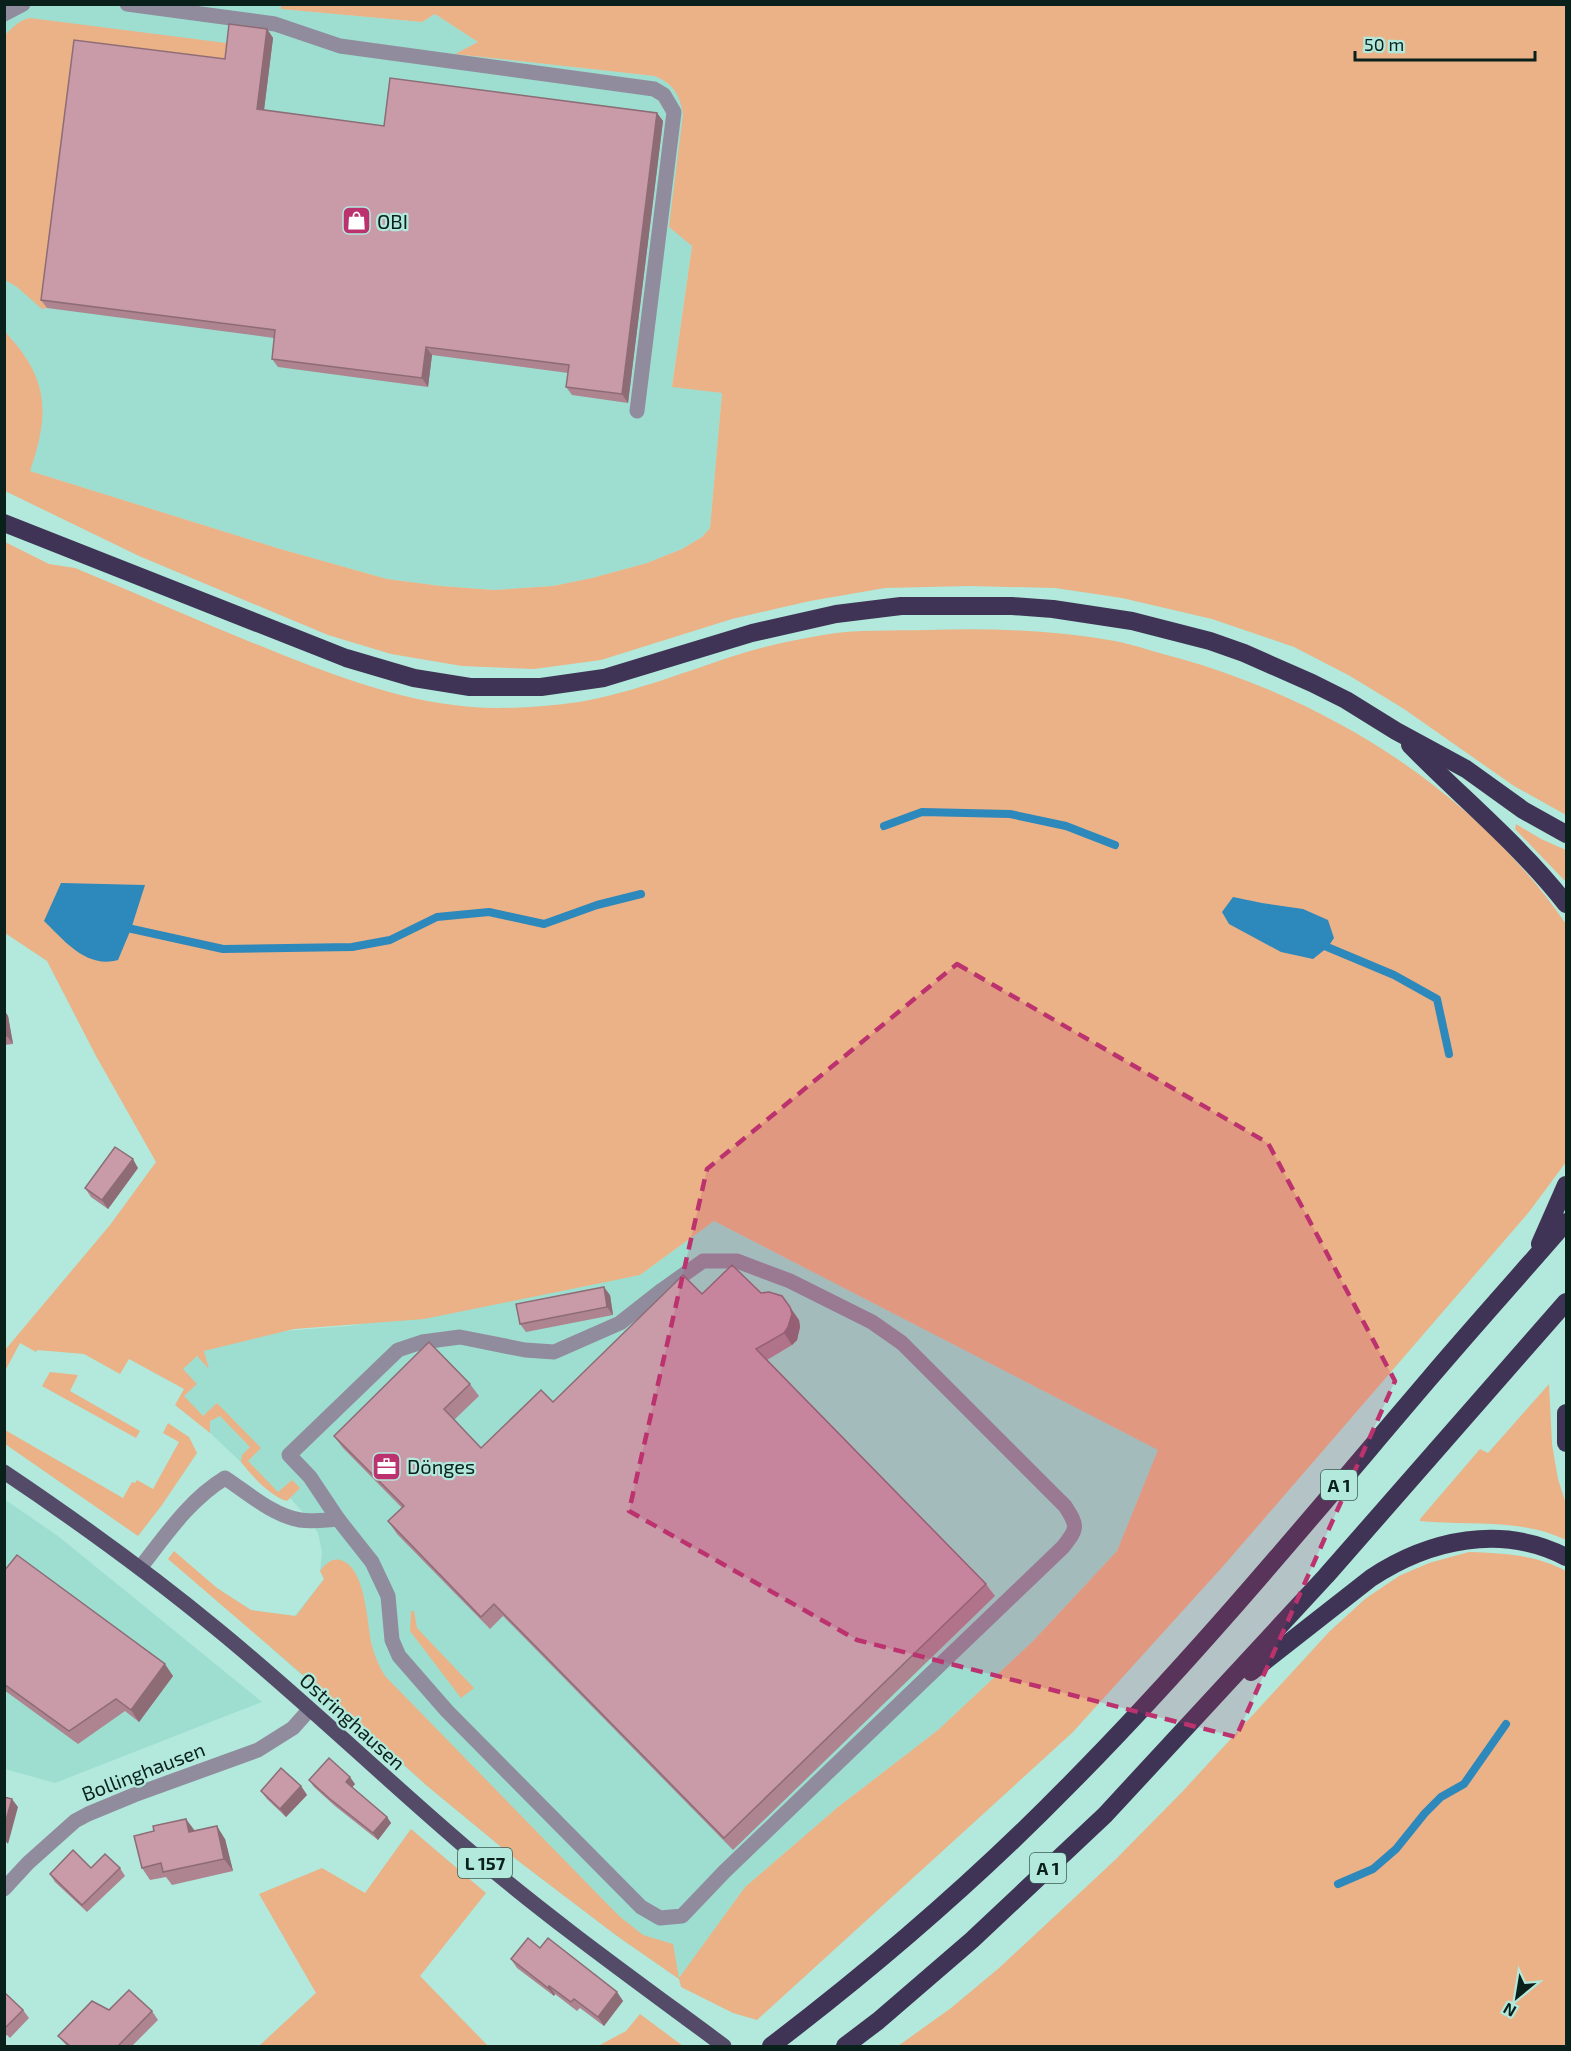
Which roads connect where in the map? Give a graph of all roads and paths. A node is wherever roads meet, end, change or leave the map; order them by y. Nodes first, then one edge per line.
1 (23, 4) edge
2 (127, 4) edge
3 (4, 14) edge
4 (637, 411) dead end
5 (4, 514) edge
6 (4, 523) edge
7 (44, 537) junction
8 (1396, 731) junction
9 (1566, 834) edge
10 (1566, 904) edge
11 (1566, 1185) edge
12 (1566, 1222) edge
13 (1532, 1262) junction
14 (1566, 1302) edge
15 (1566, 1413) edge
16 (1566, 1443) edge
17 (4, 1472) edge
18 (338, 1519) junction
19 (1566, 1557) edge
20 (140, 1568) junction
21 (1209, 1704) junction
22 (309, 1710) junction
23 (4, 1889) edge
24 (724, 2046) edge
25 (771, 2046) edge
26 (845, 2046) edge

1 - 3 street
2 - 4 street
5 - 7 highway
6 - 7 highway
7 - 8 highway
8 - 9 highway
8 - 10 highway
11 - 13 highway
12 - 13 highway, A 1
13 - 25 highway, A 1
14 - 21 highway, A 1
15 - 16 highway
17 - 20 main road, Ostringhausen / L 157
18 - 18 street
18 - 20 street
19 - 21 highway
20 - 22 main road, Ostringhausen / L 157
21 - 26 highway, A 1
22 - 23 street, Bollinghausen
22 - 24 main road, Ostringhausen / L 157

